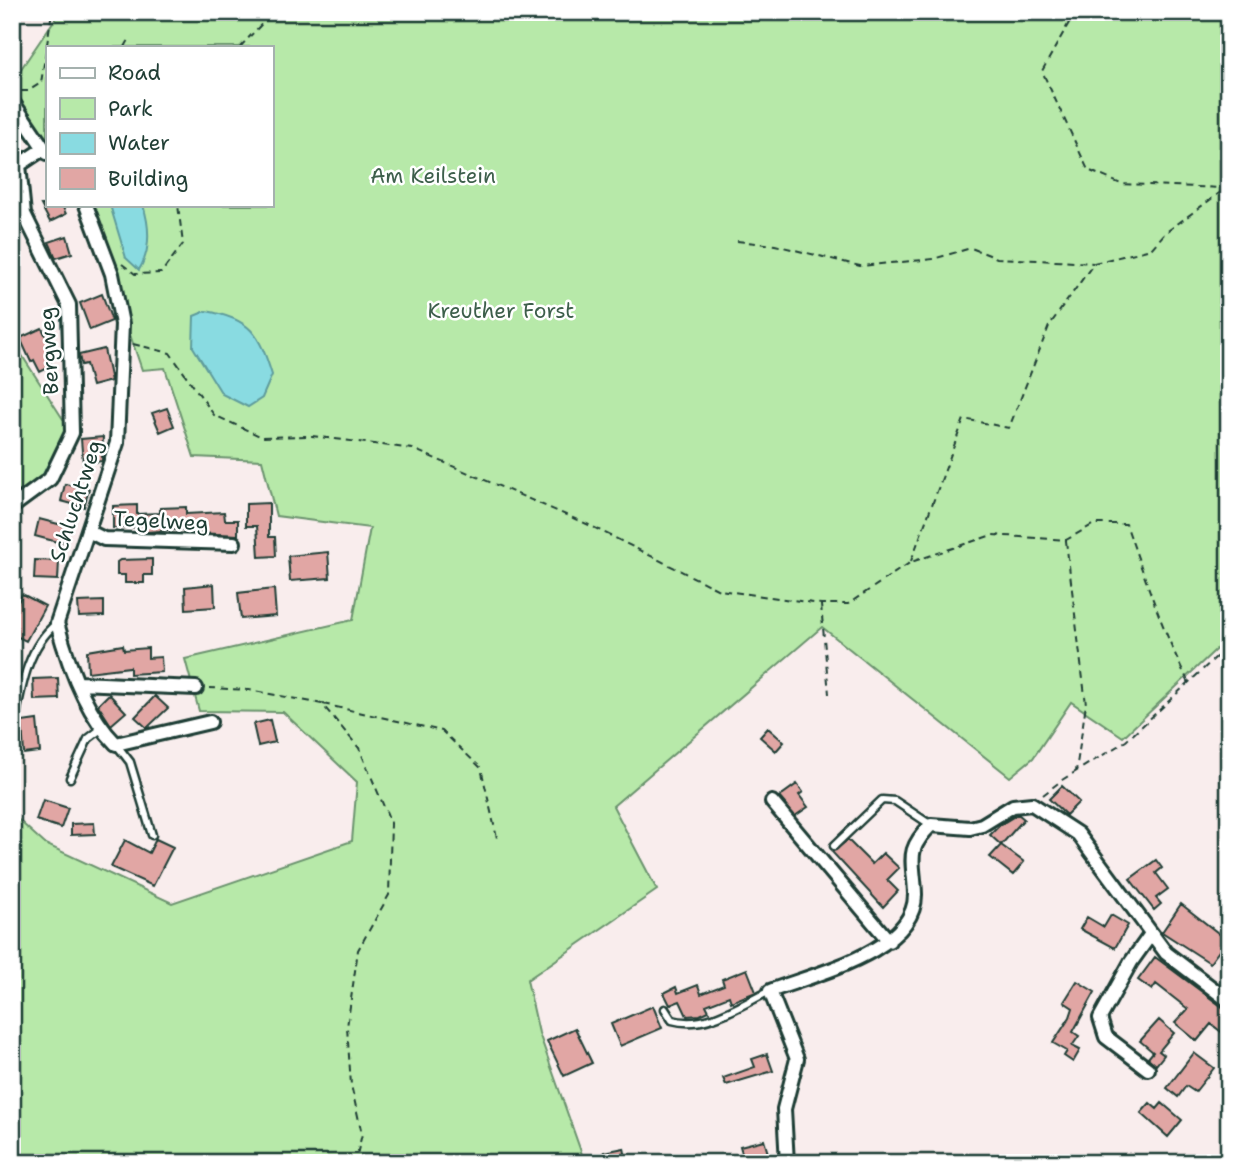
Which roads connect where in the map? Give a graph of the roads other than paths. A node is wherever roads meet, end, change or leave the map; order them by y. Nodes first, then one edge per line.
1 (12, 101) edge
2 (45, 151) edge
3 (86, 206) edge
4 (12, 507) edge
5 (88, 531) junction
6 (234, 543) dead end
7 (57, 623) junction
8 (79, 683) junction
9 (197, 688) road end
10 (210, 722) dead end
11 (101, 729) junction
12 (12, 737) edge
13 (116, 744) junction
14 (70, 778) dead end
15 (772, 802) dead end
16 (931, 825) junction
17 (152, 835) dead end
18 (834, 846) dead end
19 (1151, 934) junction
20 (889, 941) junction
21 (770, 991) junction
22 (1229, 1001) edge
23 (666, 1009) dead end
24 (1148, 1069) dead end
25 (787, 1163) edge

1 - 2 street
2 - 4 street, Bergweg
3 - 5 street, Schluchtweg
5 - 6 street, Tegelweg
5 - 7 street, Schluchtweg
7 - 8 street
7 - 12 lane
8 - 9 street
8 - 11 street
10 - 13 street
11 - 13 street
11 - 14 lane
13 - 17 lane
15 - 20 street
16 - 18 lane
16 - 19 street
16 - 20 street
19 - 22 street
19 - 24 street
20 - 21 street
21 - 23 lane
21 - 25 street

